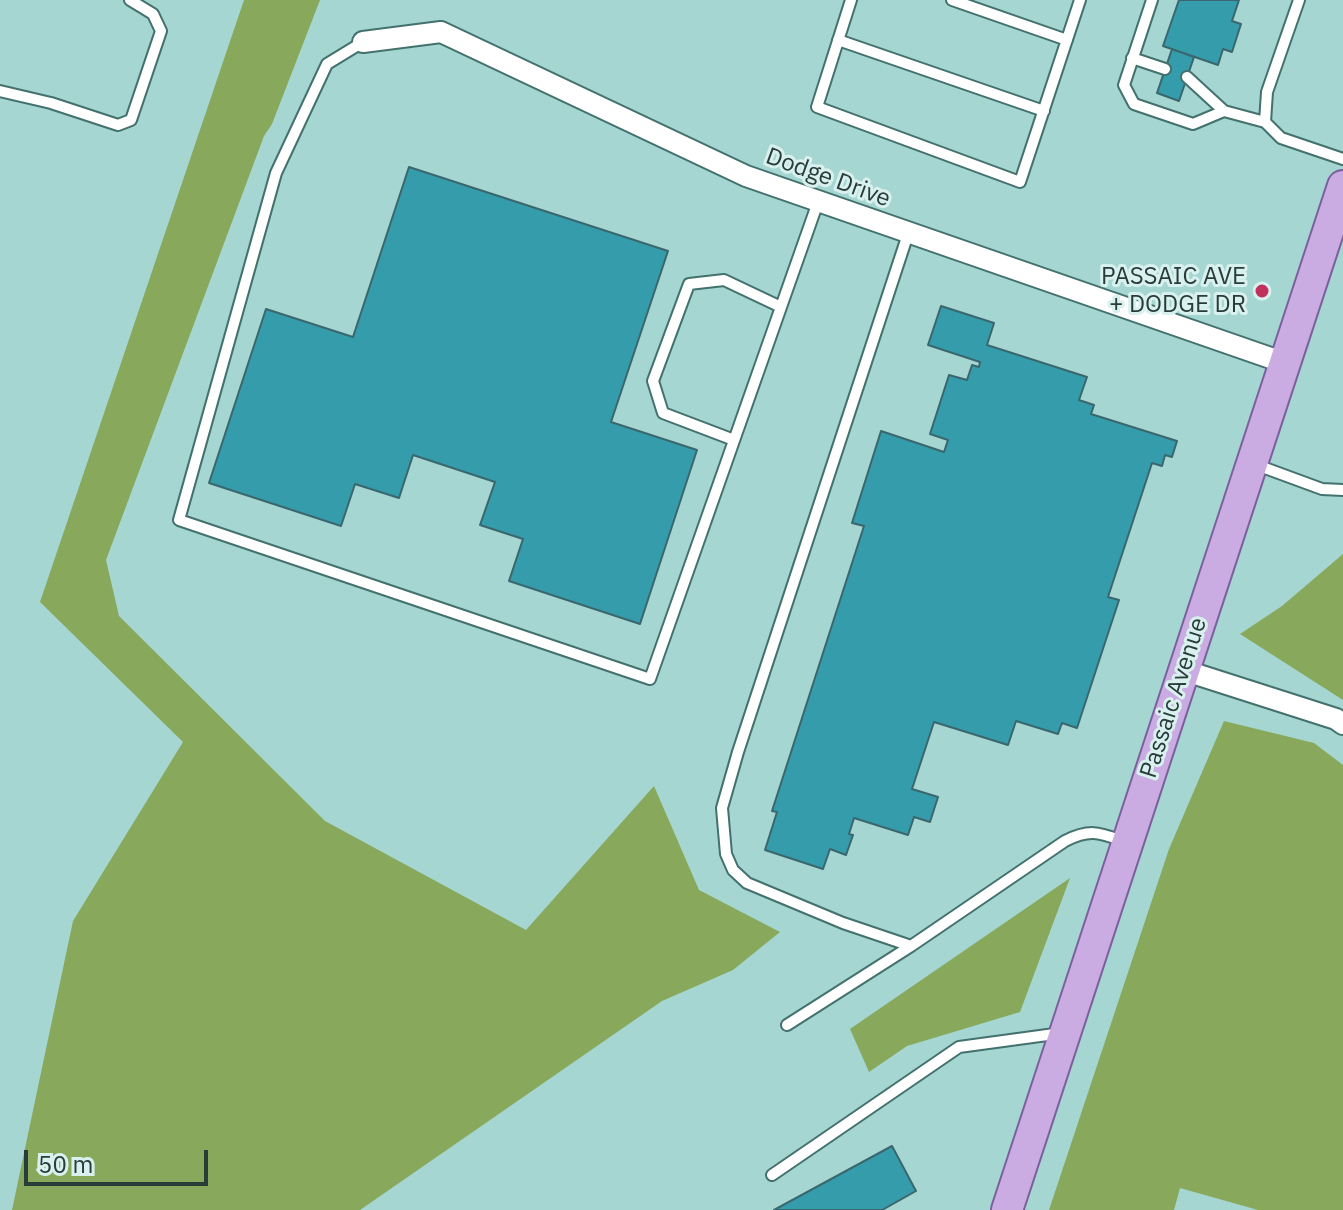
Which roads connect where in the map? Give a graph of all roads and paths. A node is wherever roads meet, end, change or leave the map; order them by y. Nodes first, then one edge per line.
1 (130, 0) edge
2 (851, 0) edge
3 (952, 0) edge
4 (1080, 0) edge
5 (1152, 0) edge
6 (1299, 0) edge
7 (838, 40) junction
8 (1067, 40) junction
9 (363, 42) joint
10 (1132, 58) junction
11 (1165, 69) dead end
12 (1187, 77) dead end
13 (0, 91) edge
14 (1044, 111) junction
15 (1224, 111) junction
16 (1265, 122) junction
17 (1343, 159) edge
18 (1343, 186) edge
19 (818, 202) junction
20 (908, 234) junction
21 (781, 307) junction
22 (1285, 363) junction
23 (734, 440) junction
24 (1252, 463) junction
25 (1343, 490) edge
26 (1183, 670) junction
27 (1343, 724) edge
28 (1127, 842) junction
29 (911, 946) junction
30 (787, 1025) dead end
31 (1064, 1033) junction
32 (772, 1175) dead end
33 (1007, 1210) edge

1 - 13 lane
2 - 7 lane
3 - 8 lane
4 - 8 lane
5 - 10 lane
6 - 16 lane
7 - 14 lane
7 - 14 lane
8 - 14 lane
9 - 19 street, Dodge Drive
9 - 23 lane
10 - 11 lane
10 - 15 lane
12 - 15 lane
15 - 16 lane
16 - 17 lane
18 - 22 main road, Passaic Avenue
19 - 20 street, Dodge Drive
19 - 21 lane
20 - 22 street, Dodge Drive
20 - 29 lane
21 - 23 lane
21 - 23 lane
22 - 24 main road, Passaic Avenue
24 - 25 lane
24 - 26 main road, Passaic Avenue
26 - 27 street
26 - 28 main road, Passaic Avenue
28 - 29 lane
28 - 31 main road, Passaic Avenue
29 - 30 lane
31 - 32 lane
31 - 33 main road, Passaic Avenue

